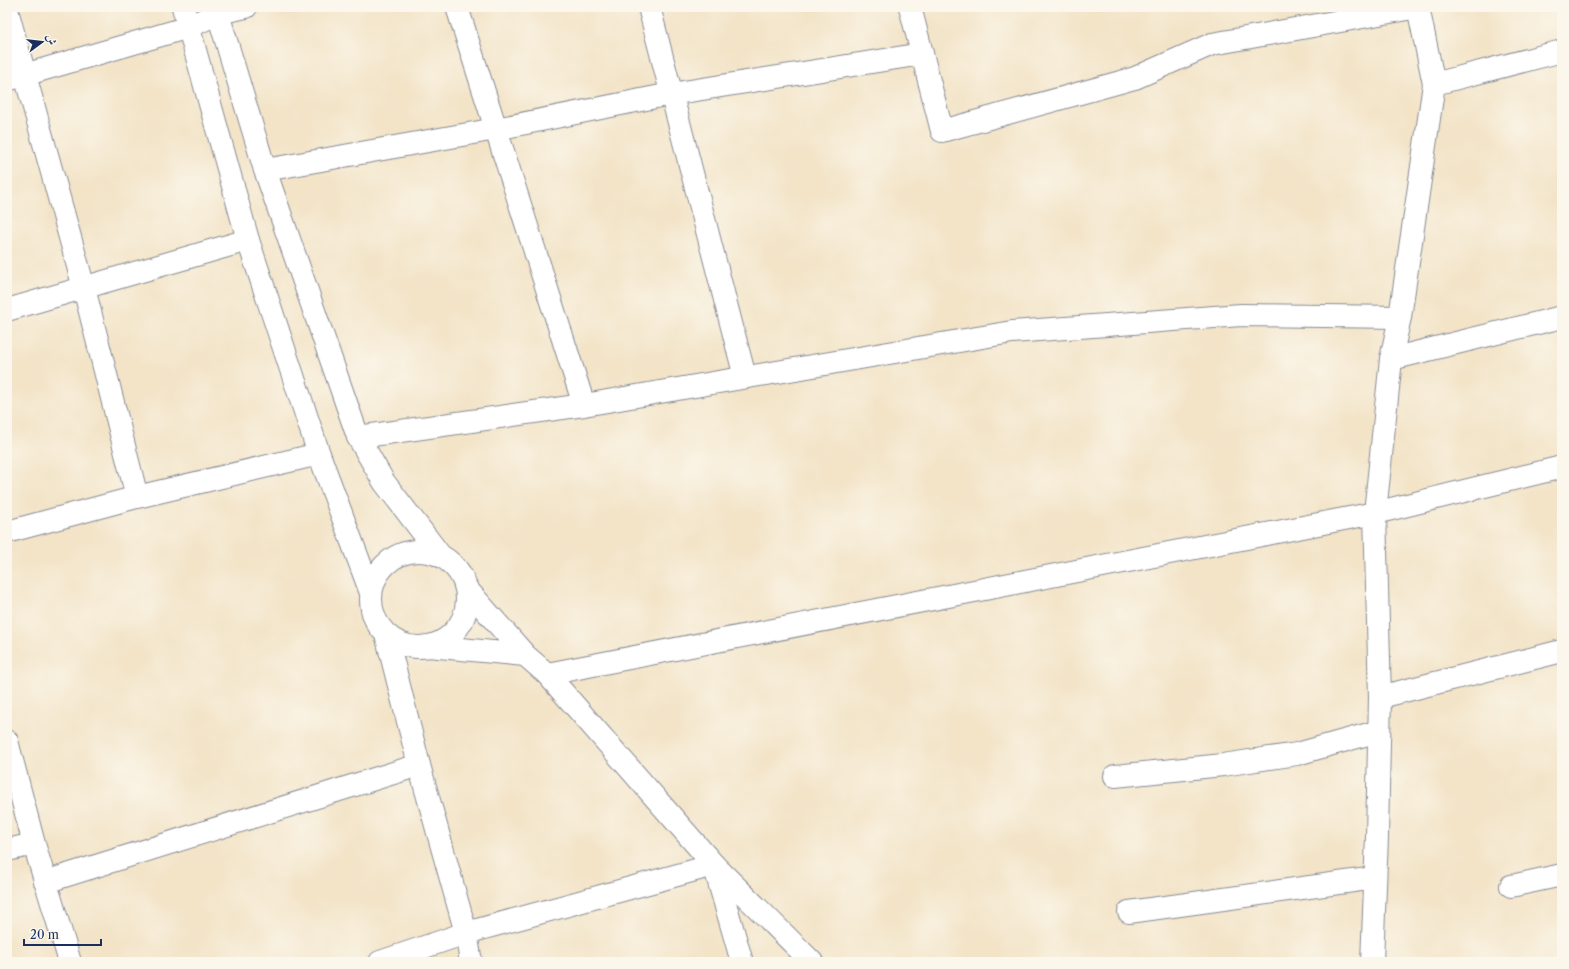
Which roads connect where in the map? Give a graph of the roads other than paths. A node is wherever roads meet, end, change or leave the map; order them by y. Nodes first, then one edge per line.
1 (246, 7) edge
2 (458, 7) edge
3 (649, 7) edge
4 (910, 7) edge
5 (1418, 7) edge
6 (7, 10) edge
7 (217, 10) edge
8 (186, 17) edge
9 (1562, 51) edge
10 (922, 54) junction
11 (16, 77) edge
12 (1434, 84) junction
13 (672, 94) junction
14 (496, 129) junction
15 (265, 170) junction
16 (248, 240) junction
17 (84, 288) junction
18 (7, 310) edge
19 (1562, 317) edge
20 (1400, 318) junction
21 (1390, 359) junction
22 (745, 377) junction
23 (584, 405) junction
24 (358, 437) junction
25 (319, 454) junction
26 (1562, 467) edge
27 (137, 497) junction
28 (1375, 513) junction
29 (7, 532) edge
30 (440, 555) junction
31 (466, 588) junction
32 (371, 593) junction
33 (386, 634) junction
34 (428, 646) junction
35 (1562, 651) edge
36 (525, 655) junction
37 (547, 674) junction
38 (1380, 697) junction
39 (1379, 731) junction
40 (7, 741) edge
41 (419, 765) junction
42 (1115, 776) dead end
43 (34, 844) junction
44 (7, 850) edge
45 (714, 865) junction
46 (1562, 875) edge
47 (1376, 878) junction
48 (45, 882) junction
49 (1511, 886) dead end
50 (1129, 912) dead end
51 (466, 933) junction
52 (70, 962) edge
53 (380, 962) edge
54 (471, 962) edge
55 (742, 962) edge
56 (812, 962) edge
57 (1372, 962) edge

1 - 7 street
2 - 14 street
3 - 13 street
4 - 10 street
5 - 10 street
5 - 12 street
6 - 11 street
7 - 8 street
7 - 15 street
8 - 11 street
8 - 16 street
9 - 12 street
10 - 13 street
11 - 17 street
12 - 20 street
13 - 14 street
13 - 22 street
14 - 15 street
14 - 23 street
15 - 24 street
16 - 17 street
16 - 25 street
17 - 18 street
17 - 27 street
19 - 21 street
20 - 21 street
20 - 22 street
21 - 28 street
22 - 23 street
23 - 24 street
24 - 30 street
25 - 27 street
25 - 32 street
26 - 28 street
27 - 29 street
28 - 37 street
28 - 38 street
30 - 31 street
30 - 32 street
31 - 34 street
31 - 36 street
32 - 33 street
33 - 34 street
33 - 41 street
34 - 36 street
35 - 38 street
36 - 37 street
37 - 45 street
38 - 39 street
39 - 42 street
39 - 47 street
40 - 43 street
41 - 48 street
41 - 51 street
43 - 44 street
43 - 48 street
45 - 51 street
45 - 55 street
45 - 56 street
46 - 49 street
47 - 50 street
47 - 57 street
48 - 52 street
51 - 53 street
51 - 54 street

